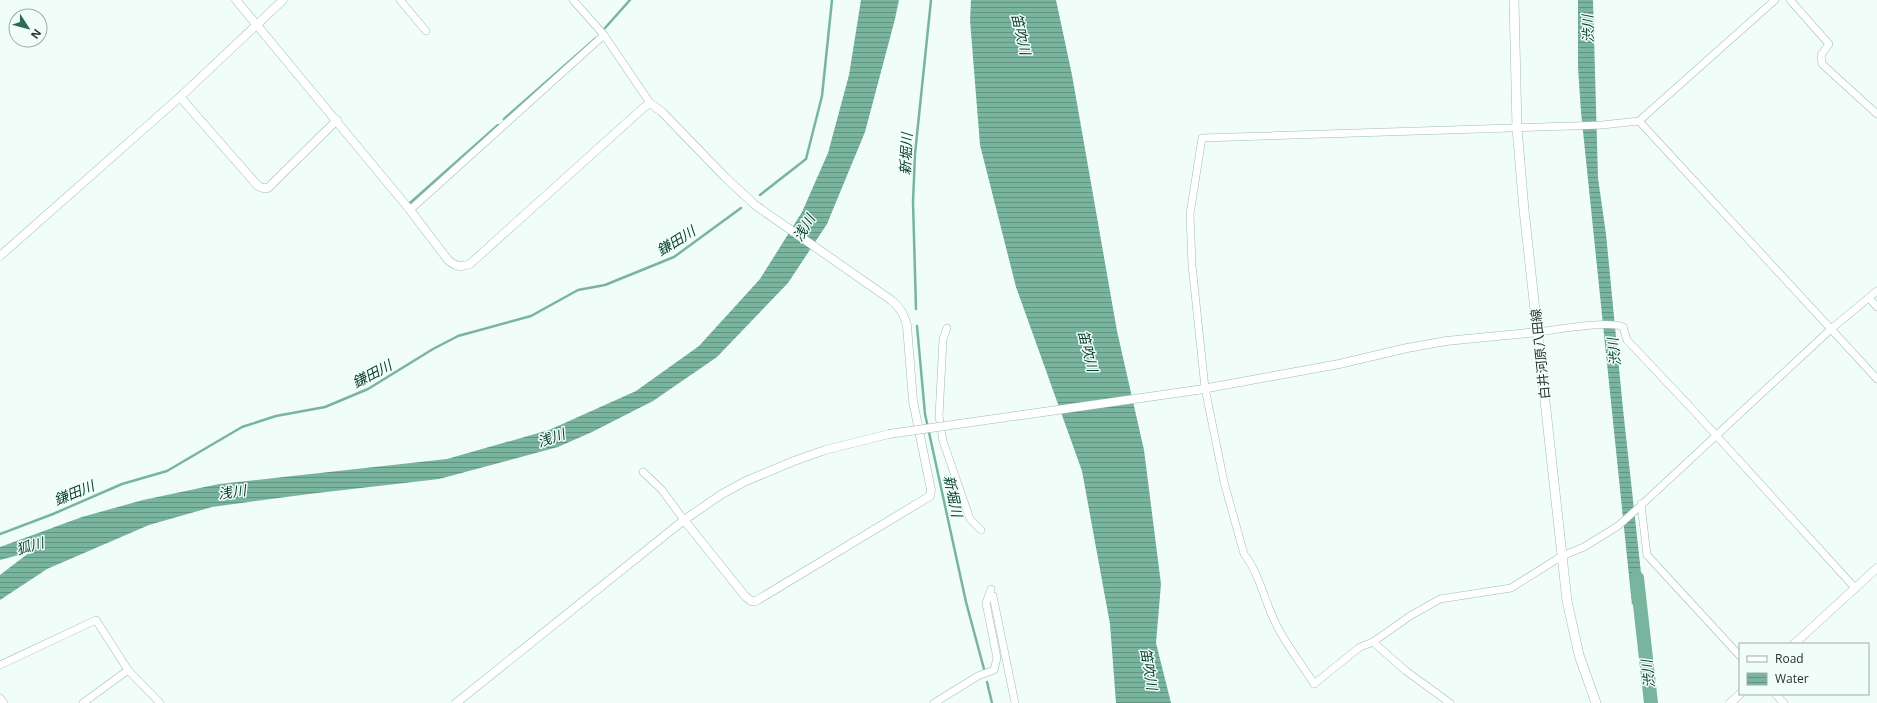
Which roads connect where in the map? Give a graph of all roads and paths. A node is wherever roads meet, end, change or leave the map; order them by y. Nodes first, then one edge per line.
1 (236, 0) edge
2 (283, 0) edge
3 (400, 0) edge
4 (574, 0) edge
5 (1514, 0) edge
6 (1774, 0) edge
7 (1790, 0) edge
8 (257, 24) junction
9 (426, 31) dead end
10 (604, 35) junction
11 (180, 97) junction
12 (650, 103) junction
13 (1877, 114) edge
14 (337, 120) junction
15 (1639, 121) junction
16 (1517, 128) junction
17 (410, 210) junction
18 (0, 256) edge
19 (1877, 291) edge
20 (1869, 298) junction
21 (1877, 307) edge
22 (946, 328) dead end
23 (1831, 329) junction
24 (1538, 332) junction
25 (1877, 379) edge
26 (1201, 389) junction
27 (1716, 436) junction
28 (643, 472) dead end
29 (1639, 506) junction
30 (684, 520) junction
31 (981, 530) dead end
32 (1562, 556) junction
33 (1877, 568) edge
34 (1855, 588) junction
35 (1373, 642) junction
36 (1795, 643) edge
37 (1739, 655) edge
38 (0, 665) edge
39 (128, 670) junction
40 (1739, 695) edge
41 (1777, 695) edge
42 (0, 698) edge
43 (4, 703) edge
44 (83, 703) edge
45 (160, 703) edge
46 (456, 703) edge
47 (934, 703) edge
48 (1015, 703) edge
49 (1450, 703) edge
50 (1596, 703) edge
51 (1730, 703) edge
52 (1784, 703) edge

1 - 8 street
2 - 8 street
3 - 9 street
4 - 10 street
5 - 16 main road, 白井河原八田線
6 - 15 street
7 - 13 street
8 - 11 street
8 - 14 street
10 - 12 street
10 - 17 street
11 - 14 street
11 - 18 street
12 - 17 street
12 - 30 street
14 - 17 street
15 - 16 street
15 - 23 street
16 - 24 main road, 白井河原八田線
16 - 26 street
19 - 20 street
20 - 21 street
20 - 23 street
22 - 31 street
23 - 25 street
23 - 27 street
24 - 26 street
24 - 27 street
24 - 32 main road, 白井河原八田線
26 - 30 street, bridge
26 - 35 street
27 - 29 street
27 - 34 street
28 - 30 street
29 - 32 street
29 - 37 street
30 - 46 street
32 - 35 street
32 - 50 main road, 白井河原八田線
33 - 34 street
34 - 36 street
35 - 49 street
38 - 39 street
39 - 44 street
39 - 45 street
40 - 51 street
41 - 52 street
42 - 43 street
47 - 48 street

